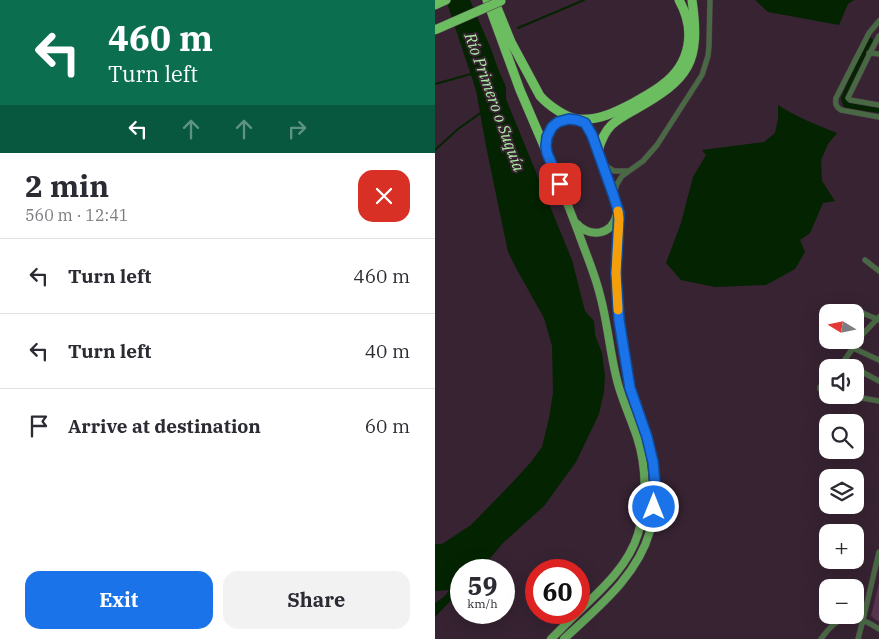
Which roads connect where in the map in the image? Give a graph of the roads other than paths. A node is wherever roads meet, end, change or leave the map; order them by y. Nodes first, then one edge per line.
1 (446, 0) edge
2 (487, 0) edge
3 (499, 0) edge
4 (679, 0) edge
5 (692, 0) edge
6 (710, 0) edge
7 (435, 5) edge
8 (878, 24) edge
9 (435, 30) edge
10 (879, 36) edge
11 (869, 53) junction
12 (879, 54) edge
13 (879, 105) edge
14 (879, 117) edge
15 (577, 120) junction
16 (598, 151) junction
17 (547, 153) junction
18 (603, 164) junction
19 (630, 171) junction
20 (613, 194) junction
21 (617, 207) junction
22 (573, 216) junction
23 (865, 260) dead end
24 (879, 271) edge
25 (864, 313) edge
26 (878, 319) edge
27 (864, 334) edge
28 (855, 349) edge
29 (879, 360) edge
30 (864, 373) edge
31 (879, 381) edge
32 (864, 398) edge
33 (879, 401) edge
34 (879, 552) edge
35 (590, 600) edge
36 (864, 616) edge
37 (864, 621) edge
38 (566, 624) edge
39 (834, 624) edge
40 (862, 624) edge
41 (879, 629) edge
42 (551, 639) edge
43 (564, 639) edge
44 (821, 639) edge
45 (858, 639) edge

1 - 7 highway
2 - 17 highway
3 - 9 highway, bridge
3 - 15 highway
4 - 15 highway
5 - 16 highway
6 - 19 street
8 - 14 street
10 - 11 street
11 - 12 street
11 - 13 street
15 - 16 main road
15 - 17 main road
16 - 18 main road
17 - 22 main road
18 - 19 street
18 - 20 main road
19 - 20 street
20 - 21 main road
21 - 22 main road
21 - 43 main road
22 - 35 main road
23 - 24 street
25 - 26 street
26 - 27 street
28 - 29 street
30 - 31 street
32 - 33 street
34 - 36 street
37 - 41 street
38 - 42 main road
39 - 44 street
40 - 45 street

